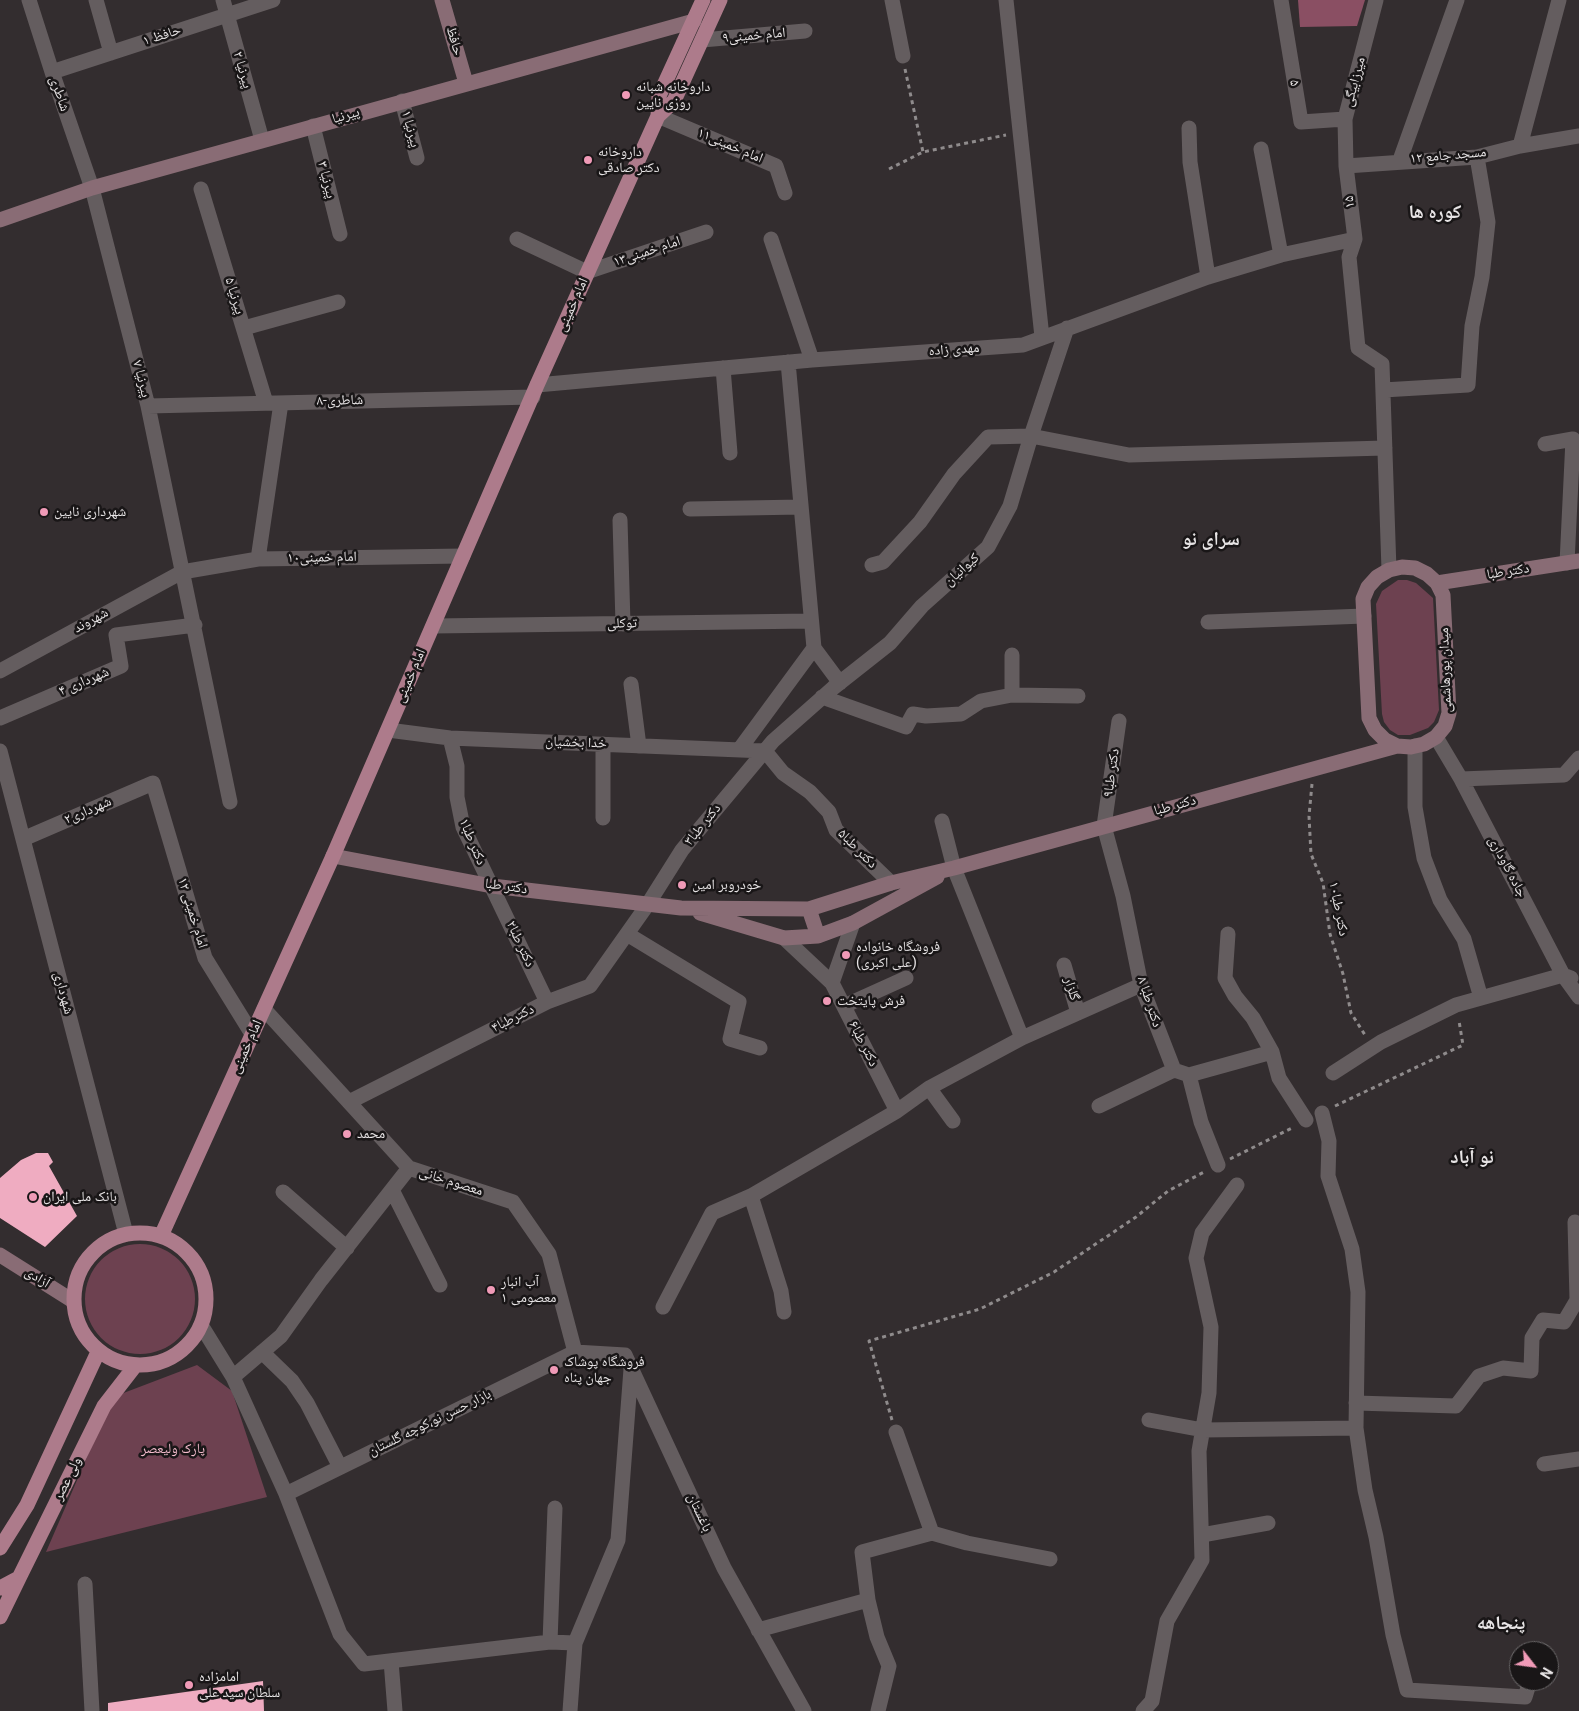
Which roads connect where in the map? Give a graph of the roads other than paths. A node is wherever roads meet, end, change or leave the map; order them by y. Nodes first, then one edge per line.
1 (30, 0) edge
2 (96, 0) edge
3 (223, 0) edge
4 (273, 0) edge
5 (442, 0) edge
6 (703, 0) edge
7 (720, 0) edge
8 (892, 0) edge
9 (1006, 0) edge
10 (1281, 0) edge
11 (1376, 0) edge
12 (1457, 0) edge
13 (1559, 0) edge
14 (227, 15) junction
15 (694, 20) junction
16 (806, 31) dead end
17 (702, 40) junction
18 (111, 53) junction
19 (902, 56) road end
20 (52, 72) junction
21 (466, 83) junction
22 (402, 101) junction
23 (658, 116) junction
24 (1345, 119) junction
25 (312, 126) junction
26 (1190, 128) dead end
27 (1579, 136) edge
28 (262, 140) junction
29 (1520, 146) junction
30 (1261, 149) dead end
31 (1477, 157) junction
32 (417, 158) dead end
33 (1400, 160) junction
34 (1346, 166) junction
35 (92, 188) junction
36 (201, 189) dead end
37 (785, 193) dead end
38 (0, 220) edge
39 (706, 232) dead end
40 (340, 234) dead end
41 (517, 239) dead end
42 (771, 239) dead end
43 (1355, 239) junction
44 (1281, 255) junction
45 (587, 272) junction
46 (1208, 277) junction
47 (338, 302) dead end
48 (244, 328) junction
49 (1067, 328) junction
50 (1042, 337) junction
51 (812, 360) junction
52 (788, 362) junction
53 (723, 368) junction
54 (1383, 390) junction
55 (535, 391) junction
56 (281, 402) junction
57 (266, 403) junction
58 (148, 406) junction
59 (1030, 436) junction
60 (1545, 444) dead end
61 (1385, 448) junction
62 (730, 454) dead end
63 (801, 507) junction
64 (690, 509) dead end
65 (620, 520) dead end
66 (463, 556) junction
67 (258, 559) junction
68 (1573, 562) edge
69 (872, 565) dead end
70 (1389, 570) junction
71 (182, 572) junction
72 (1437, 583) junction
73 (1364, 616) junction
74 (811, 621) junction
75 (1208, 622) dead end
76 (623, 624) junction
77 (195, 625) junction
78 (433, 626) junction
79 (814, 648) junction
80 (1012, 655) dead end
81 (0, 671) edge
82 (840, 683) junction
83 (631, 684) dead end
84 (1012, 695) junction
85 (1078, 696) dead end
86 (822, 698) junction
87 (0, 718) edge
88 (1119, 721) dead end
89 (388, 730) junction
90 (1436, 737) junction
91 (450, 738) junction
92 (603, 744) junction
93 (639, 746) junction
94 (1397, 746) junction
95 (1415, 746) junction
96 (739, 750) junction
97 (764, 750) junction
98 (0, 751) edge
99 (1579, 758) edge
100 (1462, 779) junction
101 (153, 783) joint
102 (230, 802) dead end
103 (603, 818) dead end
104 (942, 821) dead end
105 (1104, 826) junction
106 (23, 839) junction
107 (333, 856) junction
108 (954, 868) junction
109 (891, 883) junction
110 (492, 886) junction
111 (648, 904) junction
112 (681, 908) junction
113 (809, 909) junction
114 (853, 923) junction
115 (627, 934) junction
116 (1228, 934) dead end
117 (818, 936) junction
118 (784, 938) junction
119 (1064, 966) dead end
120 (1563, 975) junction
121 (906, 978) dead end
122 (1579, 981) edge
123 (832, 983) junction
124 (1141, 985) junction
125 (1579, 997) edge
126 (1480, 998) junction
127 (547, 1002) junction
128 (844, 1006) junction
129 (264, 1009) junction
130 (1078, 1013) junction
131 (252, 1034) junction
132 (1022, 1038) junction
133 (760, 1048) dead end
134 (1272, 1052) junction
135 (1174, 1070) junction
136 (1333, 1073) dead end
137 (1189, 1075) junction
138 (929, 1088) junction
139 (349, 1102) junction
140 (1099, 1106) dead end
141 (896, 1111) junction
142 (1322, 1113) road end
143 (1306, 1120) road end
144 (953, 1121) dead end
145 (1218, 1165) road end
146 (409, 1168) junction
147 (1237, 1185) dead end
148 (392, 1190) junction
149 (283, 1192) dead end
150 (751, 1196) junction
151 (1575, 1222) dead end
152 (126, 1234) junction
153 (161, 1236) junction
154 (347, 1248) junction
155 (0, 1255) edge
156 (440, 1285) dead end
157 (73, 1301) junction
158 (663, 1307) dead end
159 (784, 1312) dead end
160 (201, 1325) junction
161 (98, 1352) junction
162 (262, 1352) junction
163 (575, 1352) junction
164 (136, 1366) junction
165 (632, 1368) junction
166 (233, 1377) junction
167 (1356, 1403) junction
168 (1150, 1420) dead end
169 (1356, 1428) junction
170 (1203, 1430) junction
171 (896, 1432) road end
172 (1579, 1459) edge
173 (1544, 1464) dead end
174 (340, 1467) junction
175 (286, 1494) junction
176 (555, 1508) dead end
177 (1268, 1523) dead end
178 (932, 1533) junction
179 (1202, 1535) junction
180 (0, 1548) edge
181 (1050, 1558) dead end
182 (19, 1578) junction
183 (85, 1584) dead end
184 (0, 1588) edge
185 (868, 1600) junction
186 (0, 1617) edge
187 (758, 1630) junction
188 (550, 1642) junction
189 (575, 1643) junction
190 (391, 1661) junction
191 (1527, 1691) edge
192 (92, 1711) edge
193 (395, 1711) edge
194 (570, 1711) edge
195 (804, 1711) edge
196 (878, 1711) edge
197 (1143, 1711) edge

1 - 20 street, شاطری
2 - 18 street
3 - 14 street, پیرنیا ۲
4 - 14 street, حافظ ۱
5 - 21 street, حافظ
6 - 15 main road, امام خمینی
7 - 17 main road, امام خمینی
8 - 19 street
9 - 50 street
10 - 24 street, ۵
11 - 24 street, میرزابیگی
12 - 33 street
13 - 29 street
14 - 18 street, حافظ ۱
14 - 28 street, پیرنیا ۲
15 - 21 street, پیرنیا
15 - 23 main road, امام خمینی
16 - 17 street, امام خمینی۹
17 - 23 main road, امام خمینی
18 - 20 street, حافظ ۱
20 - 35 street, شاطری
21 - 22 street, پیرنیا
22 - 25 street, پیرنیا
22 - 32 street, پیرنیا ۱
23 - 37 street, امام خمینی۱۱
23 - 45 main road, امام خمینی
24 - 34 street, میرزابیگی
25 - 28 street, پیرنیا
25 - 40 street, پیرنیا ۳
26 - 46 street
27 - 29 street, مسجد جامع ۱۲
28 - 35 street, پیرنیا
29 - 31 street, مسجد جامع ۱۲
30 - 44 street
31 - 33 street, مسجد جامع ۱۲
31 - 54 street
33 - 34 street, مسجد جامع ۱۲
34 - 43 street, ۱۵
35 - 38 street, پیرنیا
35 - 58 street, پیرنیا ۷
36 - 48 street, پیرنیا ۵
39 - 45 street, امام خمینی۱۳
41 - 45 street
42 - 51 street
43 - 44 street, مهدی زاده
43 - 54 street, ۱۵
44 - 46 street, مهدی زاده
45 - 55 main road, امام خمینی
46 - 49 street, مهدی زاده
47 - 48 street
48 - 57 street, پیرنیا ۵
49 - 50 street, مهدی زاده
49 - 59 street, کیوانیان
50 - 51 street, مهدی زاده
51 - 52 street, مهدی زاده
52 - 53 street, مهدی زاده
52 - 63 street
53 - 55 street, مهدی زاده
53 - 62 street
54 - 61 street
55 - 56 street, ۸-شاطری
55 - 66 main road, امام خمینی
56 - 57 street, ۸-شاطری
56 - 67 street
57 - 58 street, ۸-شاطری
58 - 71 street, پیرنیا ۷
59 - 61 street
59 - 69 street
59 - 82 street, کیوانیان
60 - 68 street
61 - 70 street
63 - 64 street
63 - 74 street
65 - 76 street
66 - 67 street, امام خمینی۱۰
66 - 78 main road, امام خمینی
67 - 71 street, امام خمینی۱۰
68 - 72 street, دکتر طبا
70 - 72 street
70 - 73 street
71 - 77 street, پیرنیا ۷
71 - 81 street, شهروند
72 - 90 street, میدان پورهاشمی
73 - 75 street
73 - 94 street
74 - 76 street, توکلی
74 - 79 street
76 - 78 street, توکلی
77 - 87 street, شهرداری ۴
77 - 102 street, پیرنیا ۷
78 - 89 main road, امام خمینی
79 - 82 street
79 - 96 street
80 - 84 street
82 - 86 street, کیوانیان
83 - 93 street
84 - 85 street
84 - 86 street
86 - 97 street, کیوانیان
88 - 105 street, دکتر طبا۹
89 - 91 street, خدا بخشیان
89 - 107 main road, امام خمینی
90 - 95 street
90 - 100 street, جاده گاوداری
91 - 92 street, خدا بخشیان
91 - 110 street, دکتر طبا۱
92 - 93 street, خدا بخشیان
92 - 103 street
93 - 96 street, خدا بخشیان
94 - 95 street
94 - 105 street, دکتر طبا
95 - 126 street
96 - 97 street, خدا بخشیان
97 - 109 street, دکتر طبا۵
97 - 111 street, دکتر طبا۳
98 - 106 street, شهرداری
99 - 100 street
100 - 120 street, جاده گاوداری
101 - 106 street, شهرداری۲
101 - 131 street, امام خمینی ۱۲
104 - 108 street
105 - 108 street, دکتر طبا
105 - 124 street, دکتر طبا ۸
106 - 152 street, شهرداری
107 - 110 street, دکتر طبا
107 - 129 main road, امام خمینی
108 - 109 street, دکتر طبا
108 - 114 street, دکتر طبا
108 - 132 street
109 - 113 street, دکتر طبا
110 - 111 street, دکتر طبا
110 - 127 street, دکتر طبا۲
111 - 112 street, دکتر طبا
111 - 115 street, دکترطبا۴
112 - 113 street, دکتر طبا
112 - 118 street, دکتر طبا
113 - 117 street
114 - 117 street, دکتر طبا
114 - 123 street
115 - 127 street, دکترطبا۴
115 - 133 street
116 - 134 street
117 - 118 street, دکتر طبا
118 - 123 street, دکتر طبا۶
119 - 130 street, گلزار
120 - 122 street
120 - 125 street, جاده گاوداری
120 - 126 street
121 - 128 street
123 - 128 street, دکتر طبا۶
124 - 130 street
124 - 135 street, دکتر طبا ۸
126 - 136 street
127 - 139 street, دکترطبا۴
128 - 141 street, دکتر طبا۶
129 - 131 main road, امام خمینی
129 - 139 street, معصوم خانی
130 - 132 street
131 - 153 main road, امام خمینی
132 - 138 street
134 - 137 street
134 - 143 street
135 - 137 street
135 - 140 street
137 - 145 street
138 - 141 street
138 - 144 street
139 - 146 street, معصوم خانی
141 - 150 street
142 - 167 street
146 - 148 street
146 - 163 street, معصوم خانی
147 - 170 street
148 - 154 street
148 - 156 street
149 - 154 street
150 - 158 street
150 - 159 street
151 - 167 street
152 - 153 main road
152 - 157 main road
153 - 160 main road
154 - 162 street
155 - 157 street, آزادی
157 - 161 main road
160 - 164 main road
160 - 166 street
161 - 164 main road
161 - 180 main road, ولی عصر
162 - 166 street
162 - 174 street
163 - 165 street, باغستان
163 - 174 street, بازار حسن نو،کوچه گلستان
164 - 182 main road, ولی عصر
165 - 187 street, باغستان
165 - 189 street
166 - 175 street
167 - 169 street
168 - 170 street
169 - 170 street
169 - 191 street
170 - 179 street
171 - 178 street
172 - 173 street
174 - 175 street, بازار حسن نو،کوچه گلستان
175 - 190 street
176 - 188 street
177 - 179 street
178 - 181 street
178 - 185 street
179 - 197 street
182 - 184 main road
182 - 186 main road, ولی عصر
183 - 192 street
185 - 187 street
185 - 196 street
187 - 195 street, باغستان
188 - 189 street
188 - 190 street
189 - 194 street
190 - 193 street

